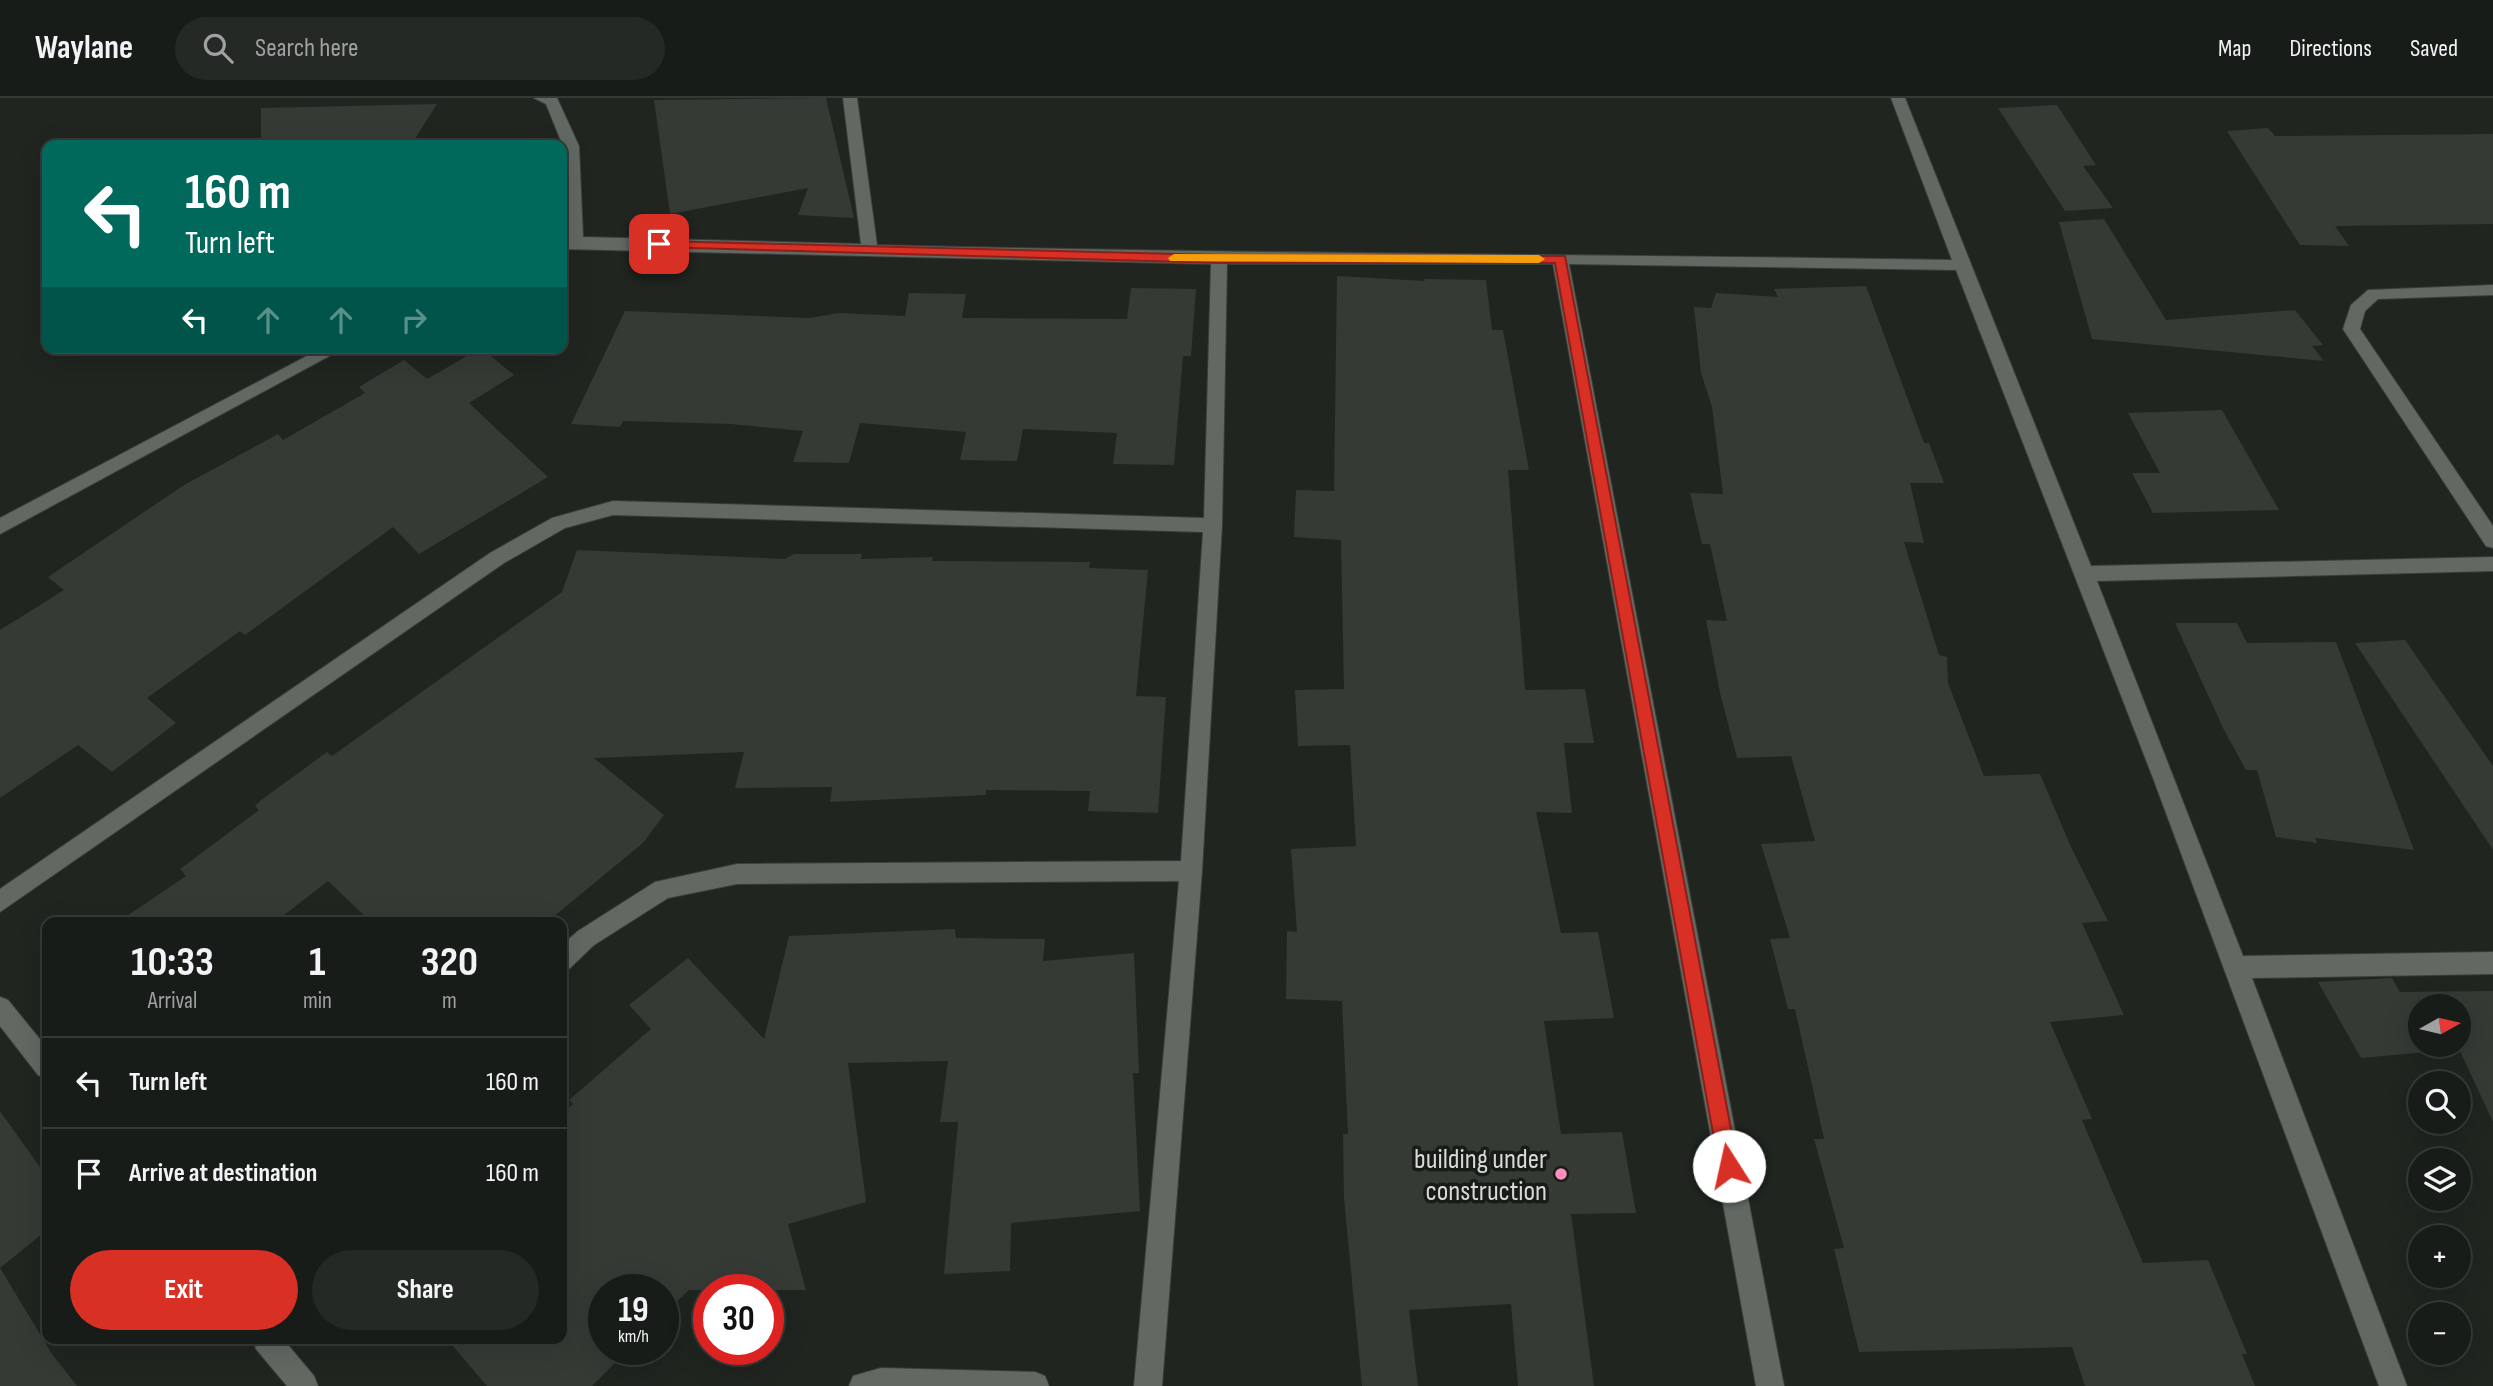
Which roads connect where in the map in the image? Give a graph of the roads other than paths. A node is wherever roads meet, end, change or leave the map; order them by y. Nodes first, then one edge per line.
1 (541, 98) edge
2 (850, 98) edge
3 (1898, 98) edge
4 (568, 243) edge
5 (870, 249) junction
6 (1219, 259) junction
7 (1560, 259) junction
8 (1960, 265) junction
9 (2493, 290) edge
10 (325, 354) edge
11 (1213, 525) junction
12 (0, 527) edge
13 (2493, 541) edge
14 (2493, 565) edge
15 (2085, 574) junction
16 (1191, 871) junction
17 (0, 902) edge
18 (567, 955) edge
19 (2493, 963) edge
20 (2237, 967) junction
21 (0, 1008) edge
22 (42, 1061) edge
23 (270, 1344) edge
24 (304, 1386) edge
25 (863, 1386) edge
26 (1035, 1386) edge
27 (1148, 1386) edge
28 (1770, 1386) edge
29 (2393, 1386) edge

1 - 4 street
2 - 5 street
3 - 8 street
4 - 5 street
5 - 6 street
6 - 7 street
6 - 11 street
7 - 8 street
7 - 28 street
8 - 15 street
9 - 13 street
10 - 12 street
11 - 16 street
11 - 17 street
14 - 15 street
15 - 20 street
16 - 18 street
16 - 27 street
19 - 20 street
20 - 29 street
21 - 22 street
23 - 24 street
25 - 26 street

